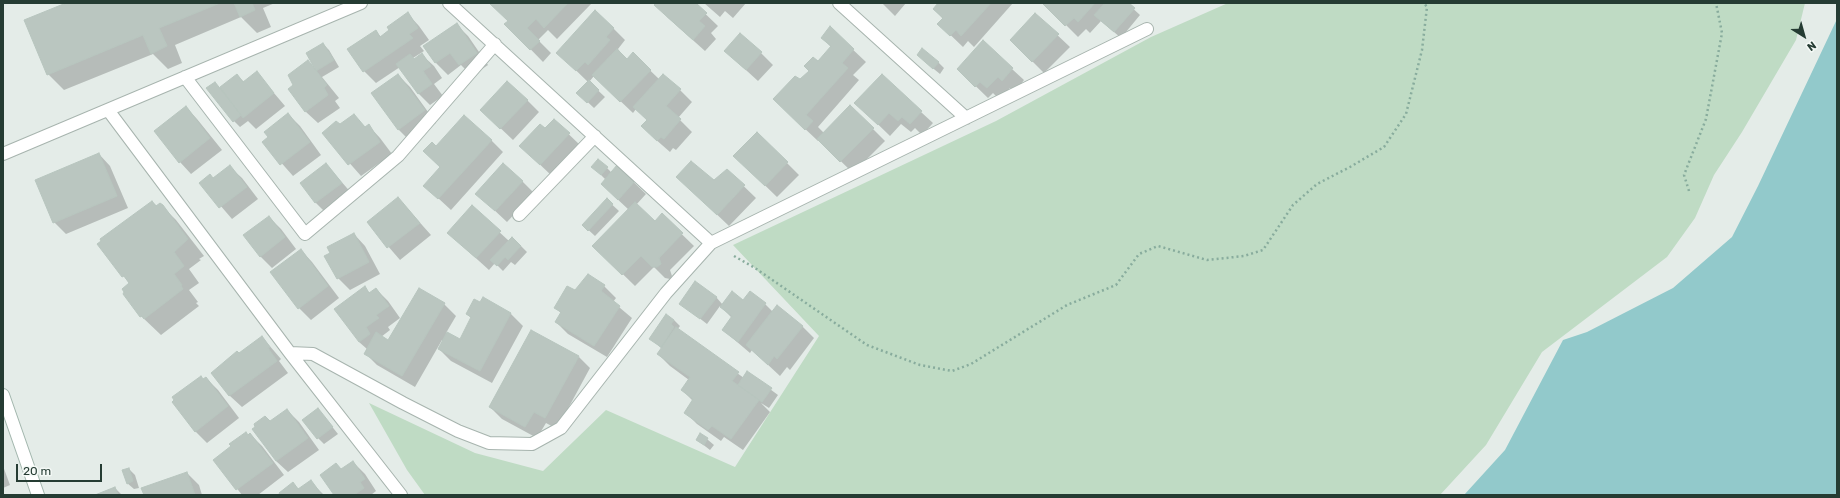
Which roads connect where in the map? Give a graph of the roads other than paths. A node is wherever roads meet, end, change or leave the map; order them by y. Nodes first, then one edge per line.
1 (361, 3) edge
2 (449, 3) edge
3 (839, 3) edge
4 (1147, 29) dead end
5 (495, 44) junction
6 (185, 77) junction
7 (108, 110) junction
8 (966, 118) junction
9 (595, 136) junction
10 (3, 154) edge
11 (519, 215) dead end
12 (711, 243) junction
13 (290, 352) junction
14 (3, 395) edge
15 (38, 495) edge
16 (401, 495) edge

1 - 6 street
2 - 5 street
3 - 8 street
4 - 8 street
5 - 6 street
5 - 9 street
6 - 7 street
7 - 10 street
7 - 13 street
8 - 12 street
9 - 11 street
9 - 12 street
12 - 13 street
13 - 16 street
14 - 15 street

